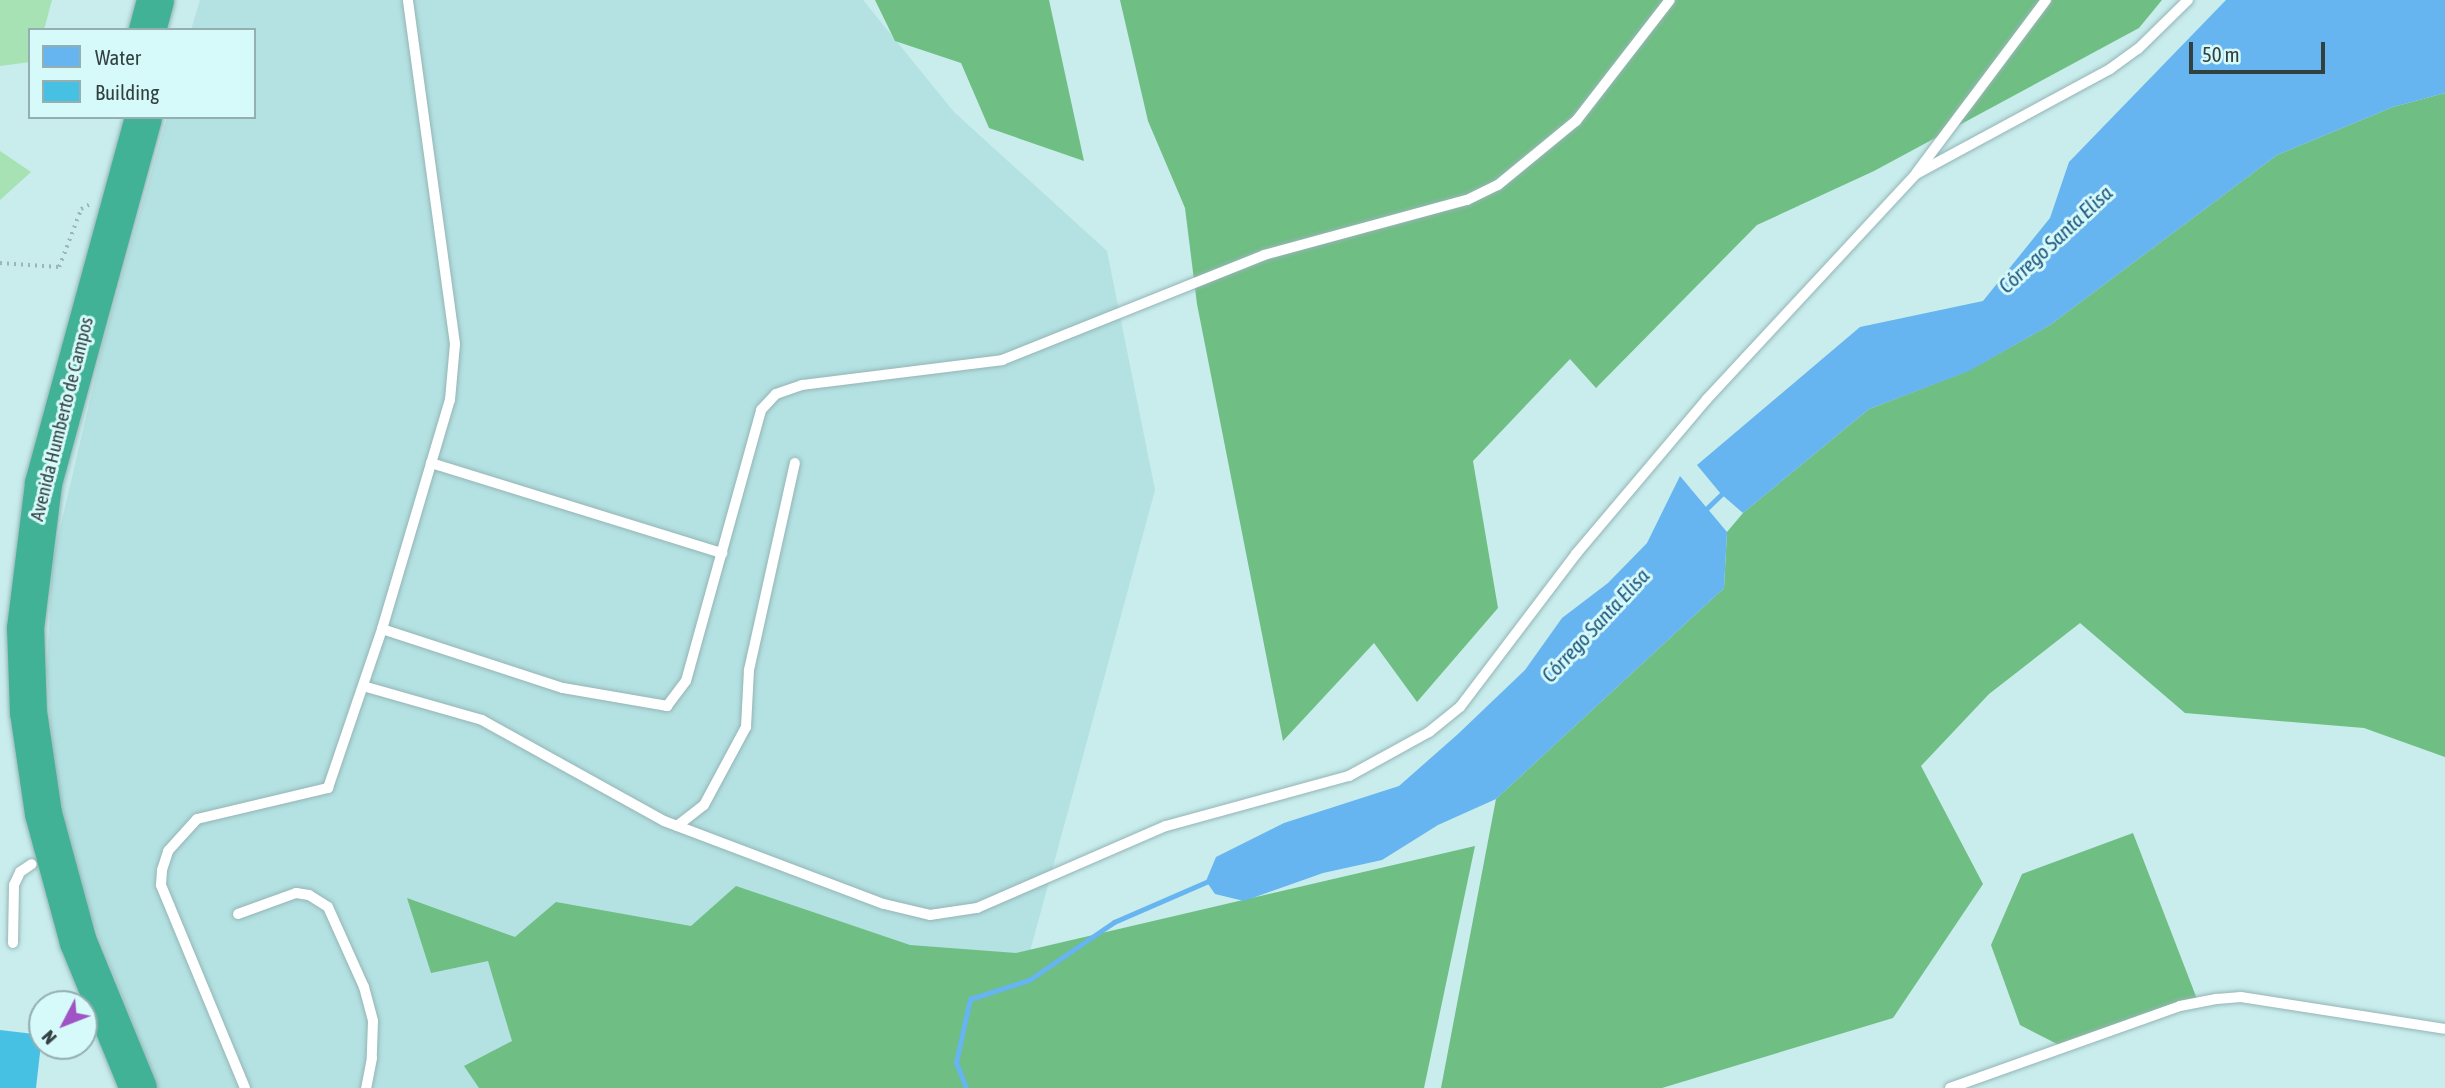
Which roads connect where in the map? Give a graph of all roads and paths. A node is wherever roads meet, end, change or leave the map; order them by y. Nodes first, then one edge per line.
1 (155, 0) edge
2 (177, 0) edge
3 (408, 0) edge
4 (1670, 0) edge
5 (2046, 0) edge
6 (2188, 0) edge
7 (148, 28) edge
8 (170, 28) edge
9 (120, 119) edge
10 (143, 119) edge
11 (1916, 174) junction
12 (87, 208) junction
13 (0, 263) edge
14 (48, 407) junction
15 (431, 463) junction
16 (794, 463) dead end
17 (722, 553) junction
18 (382, 629) junction
19 (363, 686) junction
20 (677, 826) junction
21 (32, 864) junction
22 (238, 914) dead end
23 (13, 943) dead end
24 (73, 990) edge
25 (2445, 1029) edge
26 (98, 1052) edge
27 (113, 1088) edge
28 (138, 1088) edge
29 (246, 1088) edge
30 (366, 1088) edge
31 (1950, 1088) edge

1 - 7 highway
2 - 8 highway
3 - 15 lane
4 - 17 lane
5 - 11 lane
6 - 11 lane
9 - 12 highway, Avenida Humberto de Campos
10 - 14 highway, Avenida Humberto de Campos
11 - 20 lane
12 - 13 path
12 - 14 highway, Avenida Humberto de Campos
14 - 21 highway, Avenida Humberto de Campos
14 - 28 highway, Avenida Humberto de Campos
15 - 17 lane
15 - 18 lane
16 - 20 lane
17 - 18 lane
18 - 19 lane
19 - 20 lane
19 - 29 lane
21 - 23 lane
21 - 24 highway, Avenida Humberto de Campos
22 - 30 lane
25 - 31 lane
26 - 27 highway

